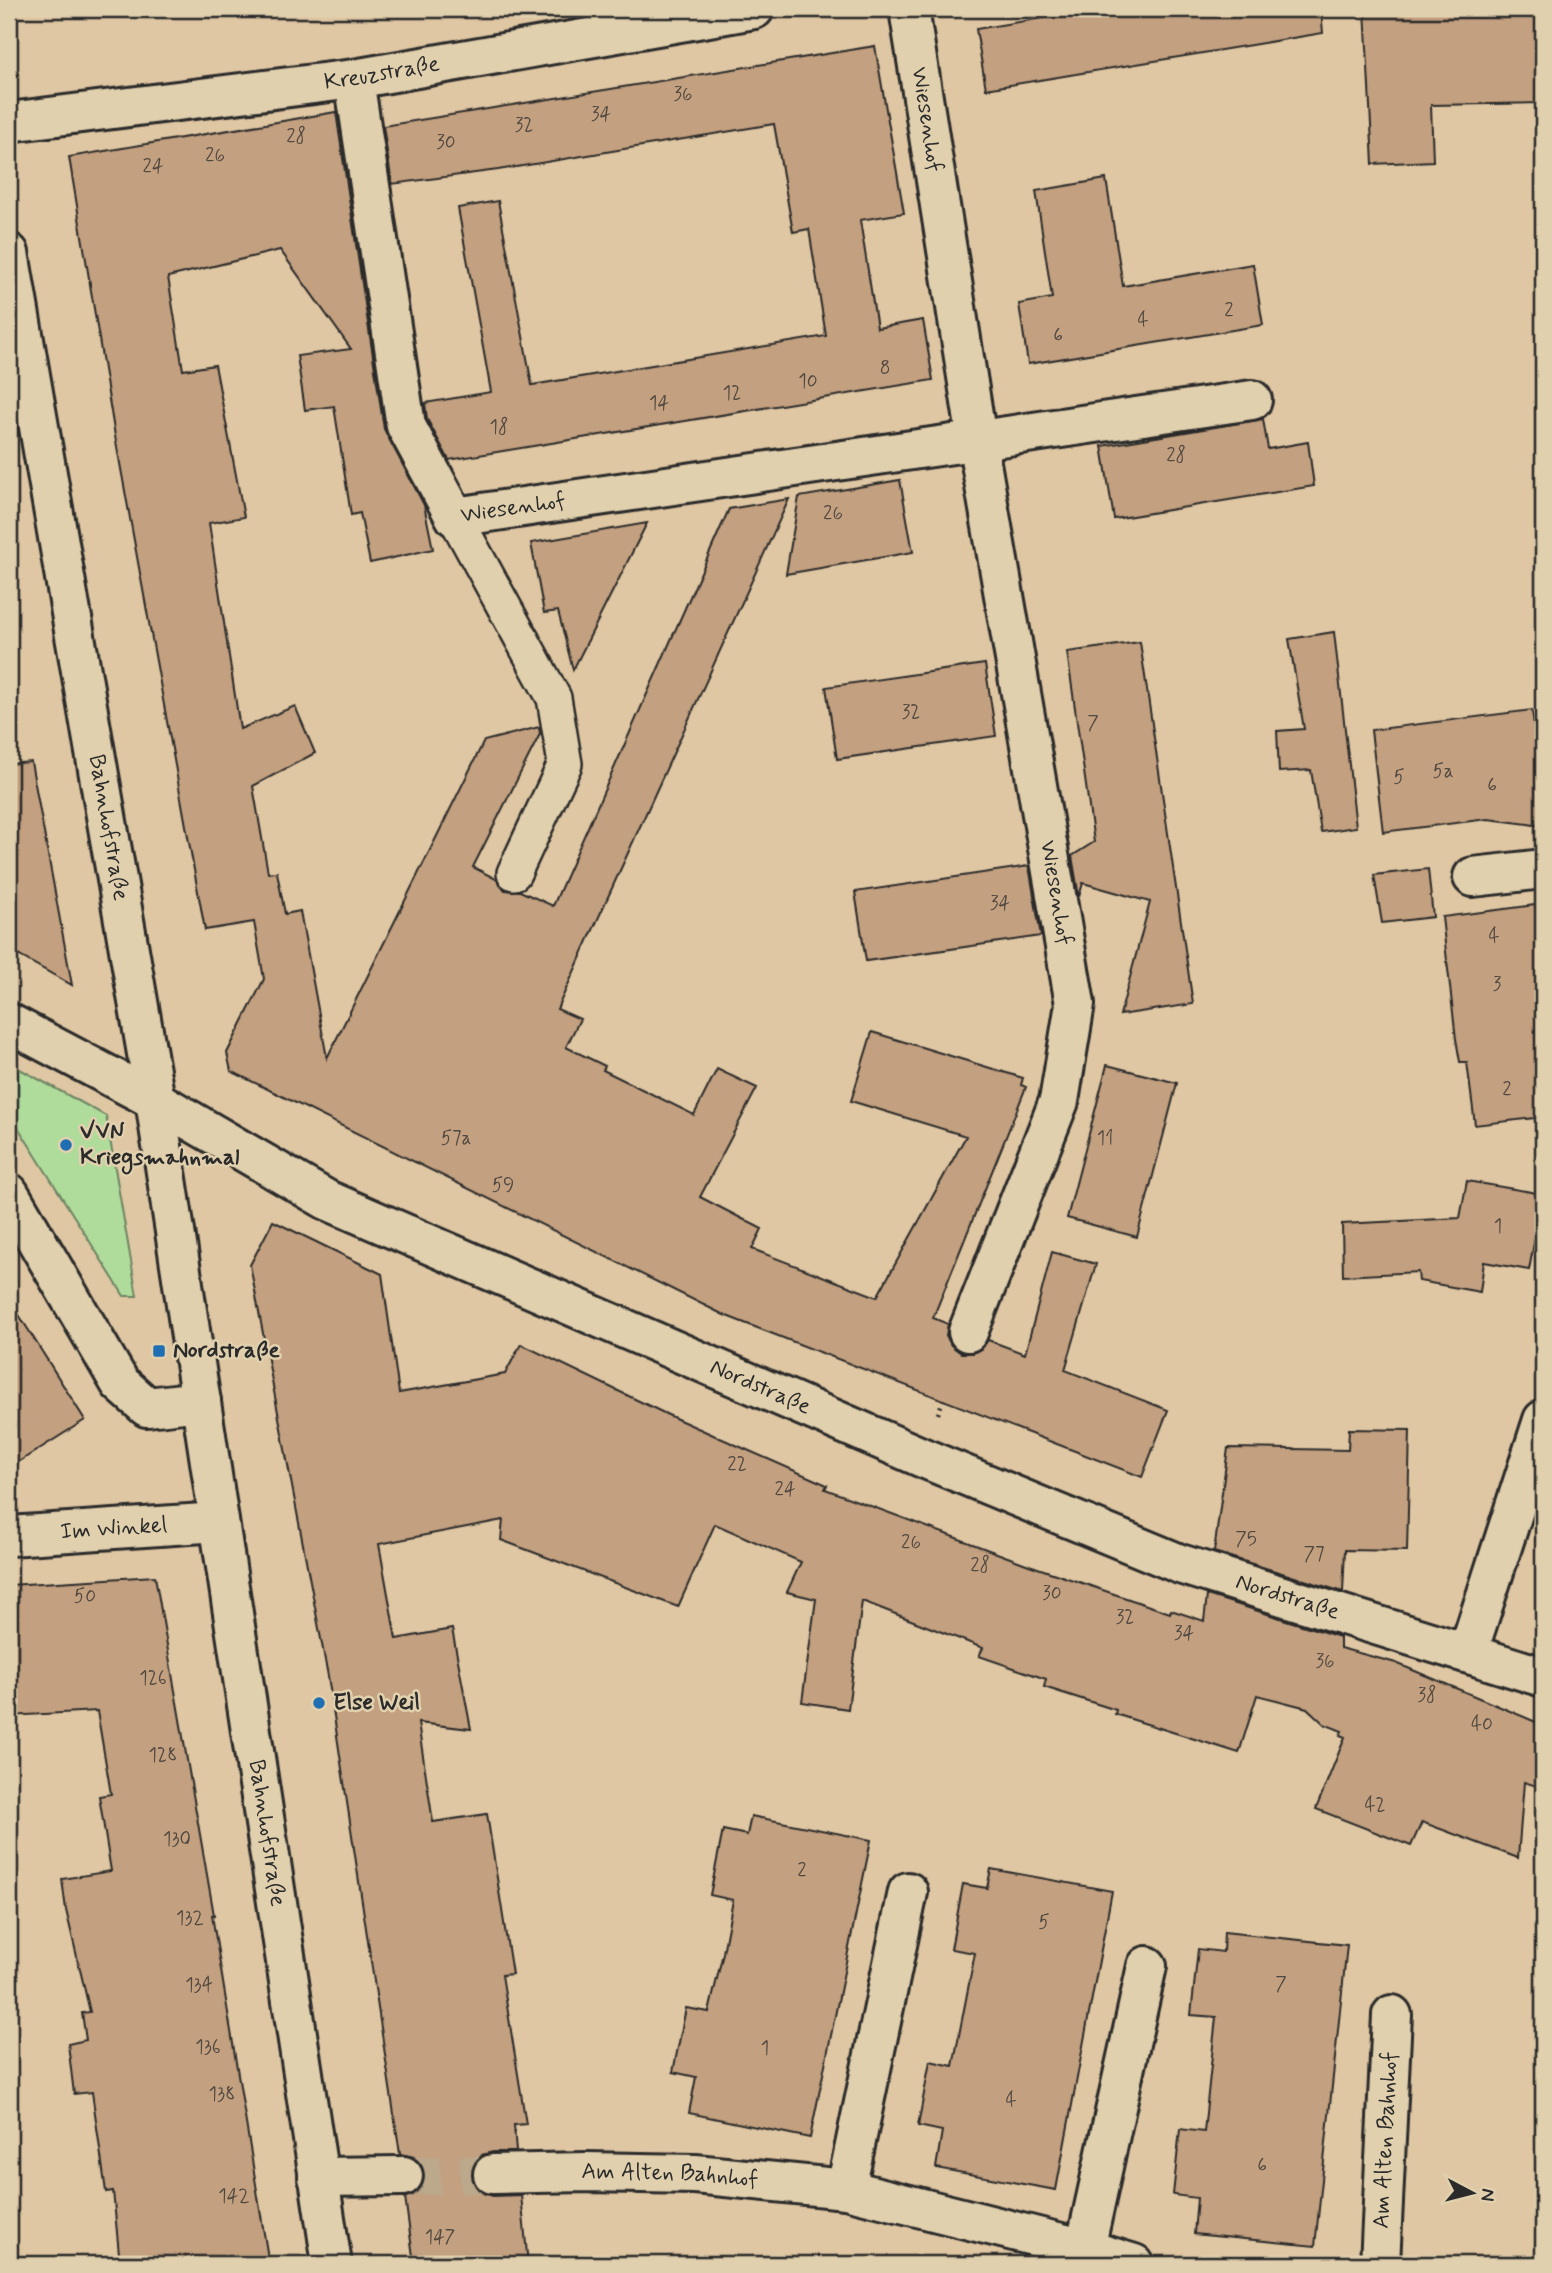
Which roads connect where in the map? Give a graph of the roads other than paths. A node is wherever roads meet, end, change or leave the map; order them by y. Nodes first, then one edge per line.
1 (754, 9) edge
2 (909, 9) edge
3 (354, 79) junction
4 (9, 122) edge
5 (9, 253) edge
6 (1252, 400) dead end
7 (977, 440) junction
8 (455, 517) junction
9 (1543, 869) edge
10 (514, 873) dead end
11 (1474, 877) dead end
12 (9, 1023) edge
13 (155, 1100) junction
14 (9, 1194) edge
15 (968, 1332) dead end
16 (201, 1401) junction
17 (1543, 1420) edge
18 (219, 1522) junction
19 (9, 1536) edge
20 (1468, 1652) junction
21 (1543, 1677) edge
22 (908, 1892) dead end
23 (1147, 1966) dead end
24 (1392, 2015) dead end
25 (493, 2174) tunnel mouth
26 (403, 2176) tunnel mouth
27 (318, 2177) junction
28 (846, 2189) junction
29 (1085, 2249) junction
30 (332, 2264) edge
31 (1134, 2264) edge
32 (1380, 2264) edge

1 - 3 street, Kreuzstraße
2 - 7 street, Wiesenhof
3 - 4 street, Kreuzstraße
3 - 8 street, Wiesenhof
5 - 13 street, Bahnhofstraße
6 - 7 street, Wiesenhof
7 - 8 street, Wiesenhof
7 - 15 street, Wiesenhof
8 - 10 lane
9 - 11 street
12 - 13 street, Nordstraße
13 - 16 street, Bahnhofstraße
13 - 20 street, Nordstraße
14 - 16 street
16 - 18 street, Bahnhofstraße
17 - 20 street
18 - 19 street, Im Winkel
18 - 27 street, Bahnhofstraße
20 - 21 street, Nordstraße
22 - 28 street
23 - 29 street
24 - 32 street, Am Alten Bahnhof
25 - 28 street, Am Alten Bahnhof
26 - 27 street
27 - 30 street, Bahnhofstraße
28 - 29 street, Am Alten Bahnhof
29 - 31 street, Am Alten Bahnhof

